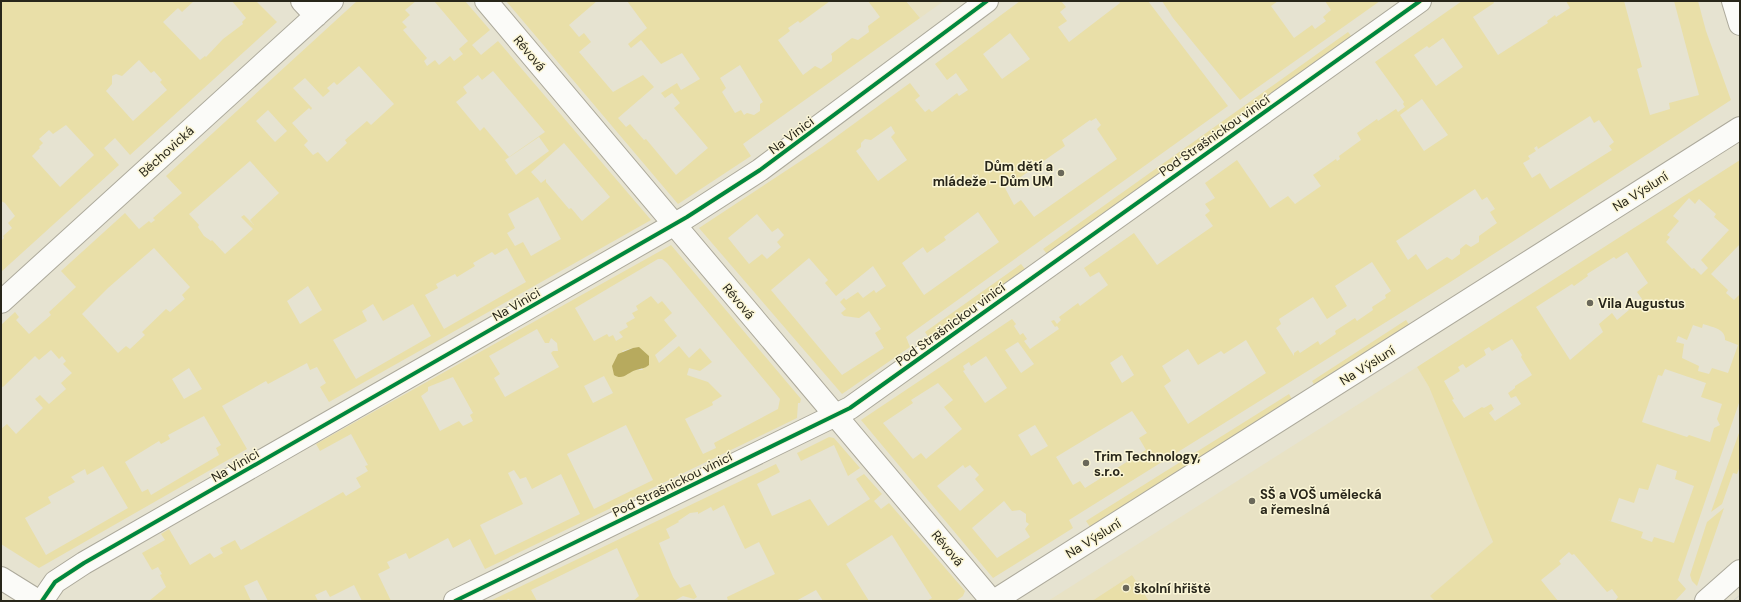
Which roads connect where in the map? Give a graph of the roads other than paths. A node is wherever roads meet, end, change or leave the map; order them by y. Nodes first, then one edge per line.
1 (332, 1) edge
2 (486, 1) edge
3 (987, 1) edge
4 (1420, 1) edge
5 (1733, 1) edge
6 (308, 8) edge
7 (1740, 24) edge
8 (1740, 128) edge
9 (676, 225) junction
10 (1, 302) edge
11 (836, 415) junction
12 (1740, 571) edge
13 (1, 578) edge
14 (38, 601) edge
15 (42, 601) edge
16 (455, 601) edge
17 (993, 601) edge
18 (1706, 601) edge

1 - 6 street, Běchovická
2 - 9 street, Révová
3 - 9 street, Na Vinici
4 - 11 street, Pod Strašnickou vinicí
5 - 7 street
6 - 10 street, Běchovická
8 - 17 street, Na Výsluní
9 - 11 street, Révová
9 - 15 street, Na Vinici
11 - 16 street, Pod Strašnickou vinicí
11 - 17 street, Révová
12 - 18 street
13 - 14 street

